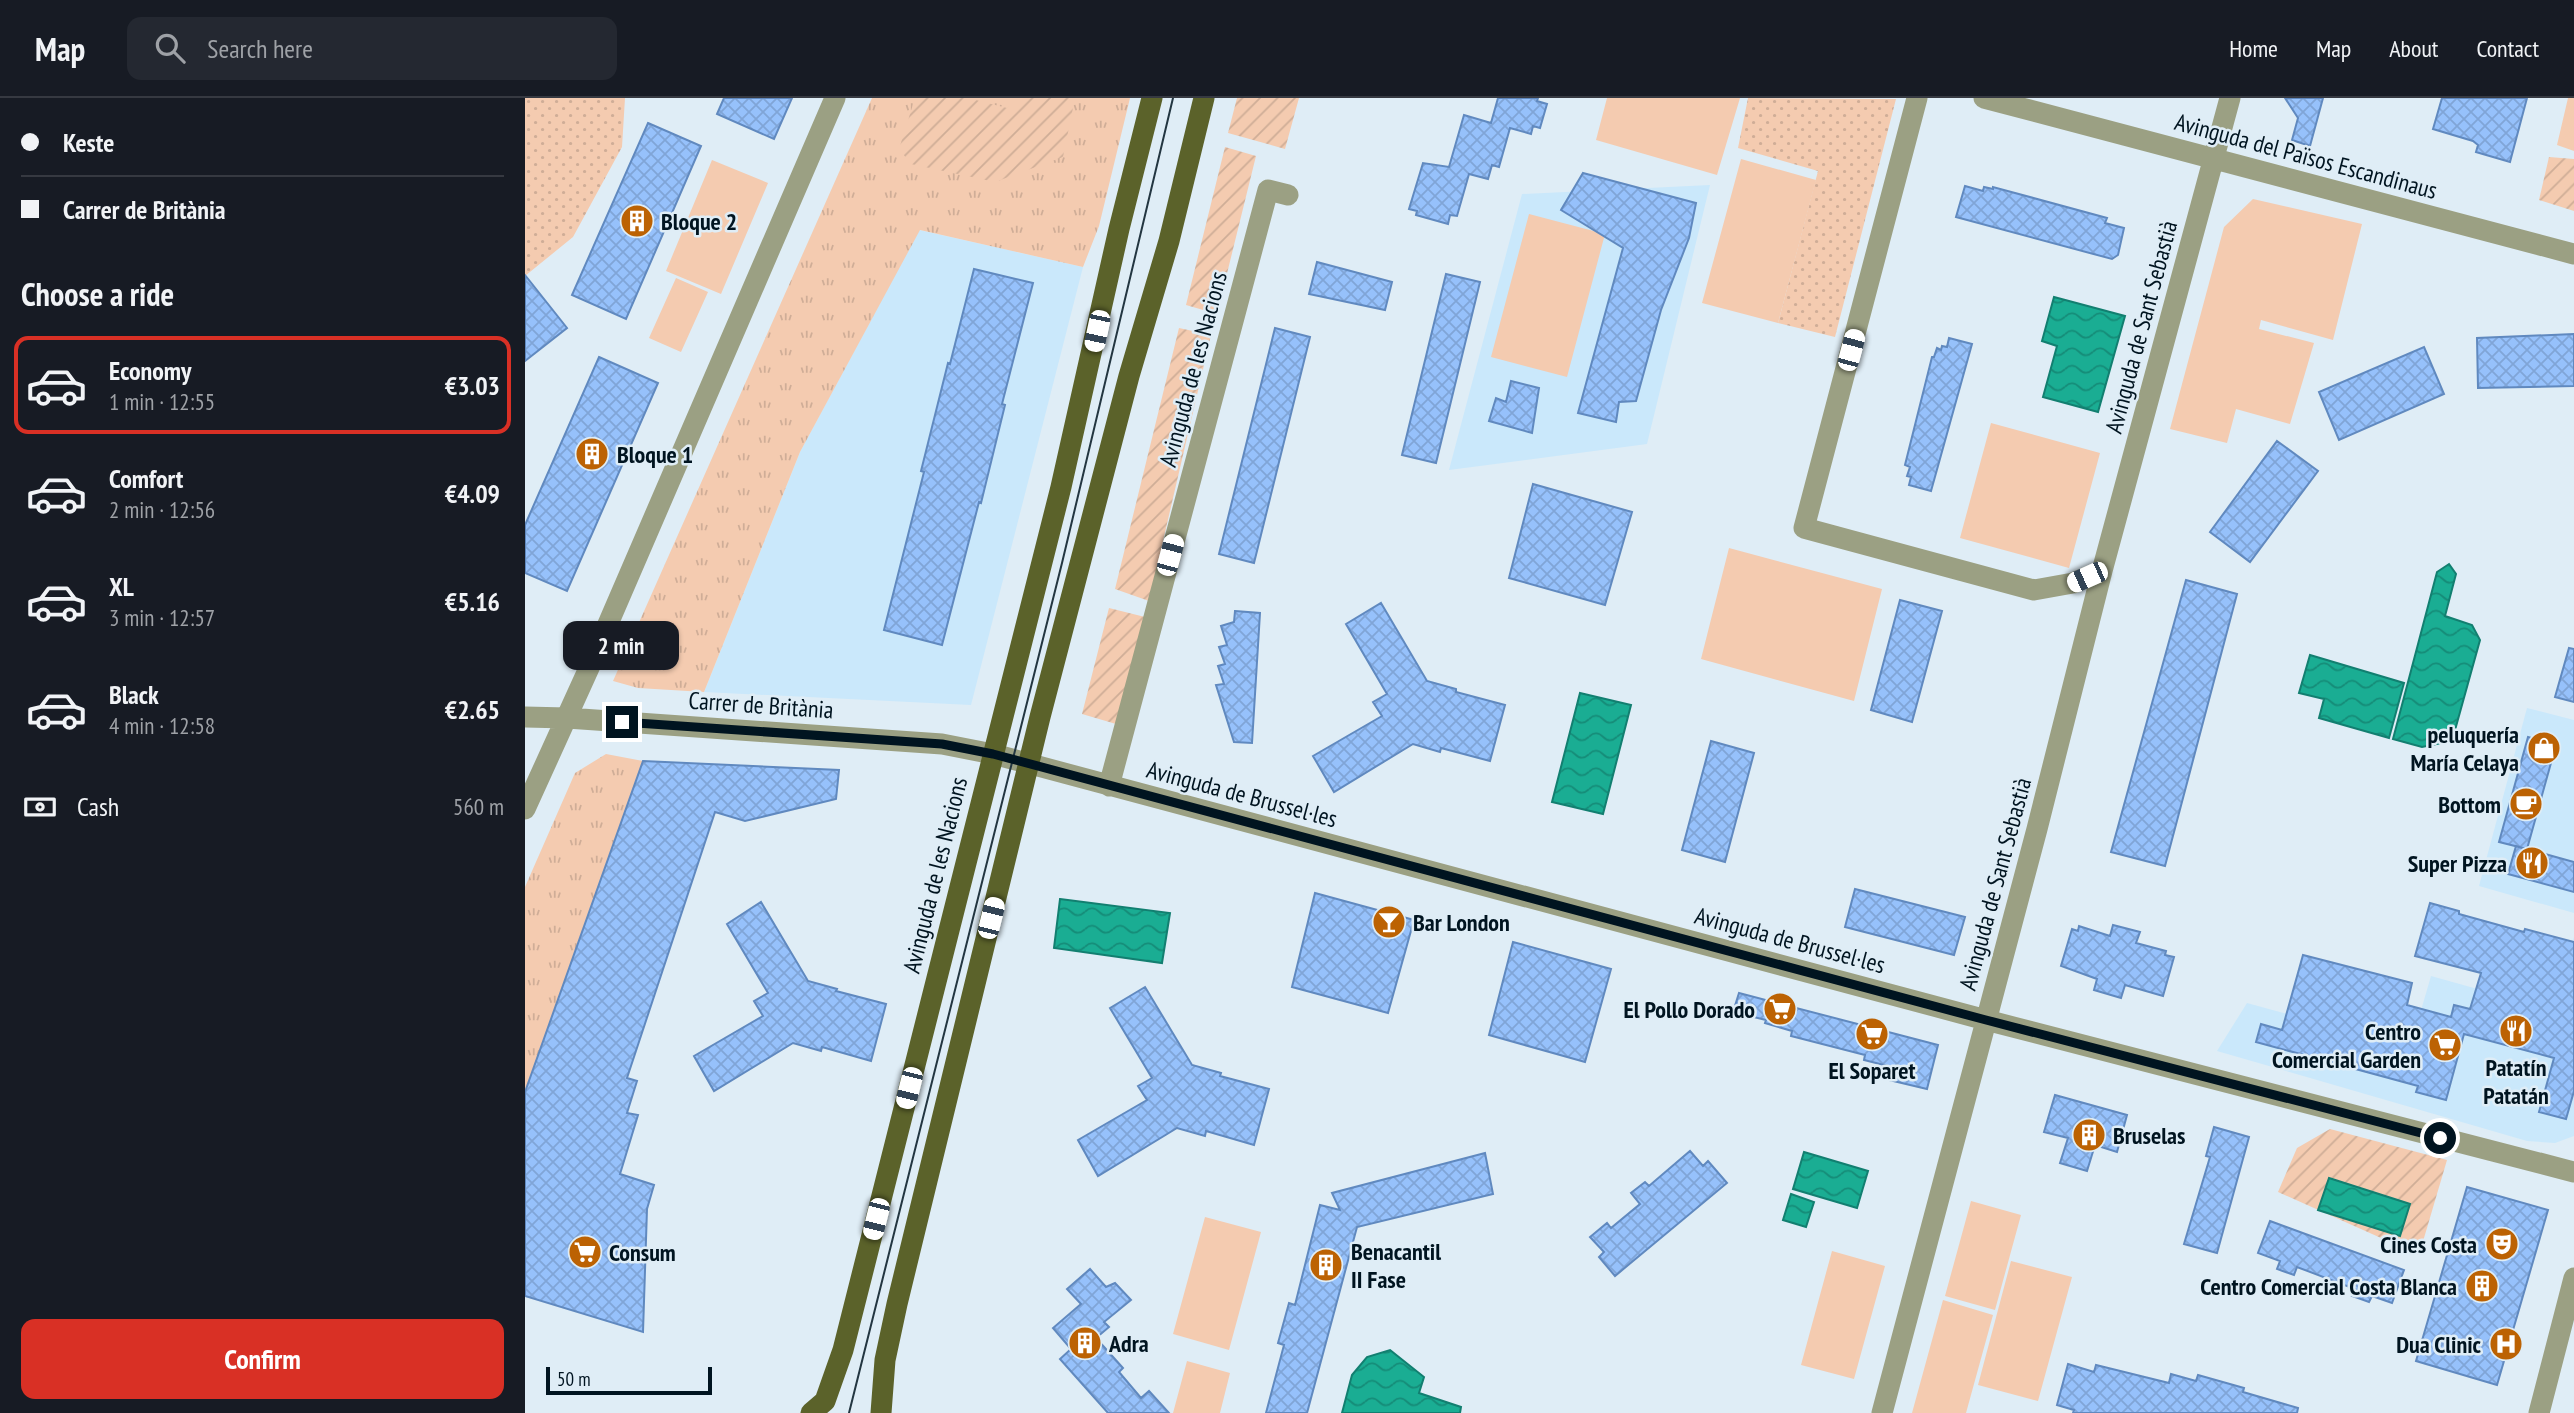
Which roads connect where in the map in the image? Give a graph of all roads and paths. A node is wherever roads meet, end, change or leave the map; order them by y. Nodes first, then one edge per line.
1 (835, 98) edge
2 (1152, 98) edge
3 (1204, 98) edge
4 (1917, 98) edge
5 (1984, 98) edge
6 (2230, 98) edge
7 (2214, 158) junction
8 (1288, 195) dead end
9 (2574, 254) edge
10 (2102, 570) junction
11 (525, 717) edge
12 (567, 718) junction
13 (993, 754) junction
14 (1029, 764) junction
15 (1108, 786) junction
16 (525, 809) edge
17 (1986, 1020) junction
18 (2574, 1172) edge
19 (2574, 1278) edge
20 (811, 1413) edge
21 (881, 1413) edge
22 (1882, 1413) edge
23 (2539, 1413) edge

1 - 12 street
2 - 13 main road, Avinguda de les Nacions
3 - 14 main road
4 - 10 street
5 - 7 street, Avinguda del Països Escandinaus
6 - 7 street, Avinguda de Sant Sebastià
7 - 9 street, Avinguda del Països Escandinaus
7 - 10 street, Avinguda de Sant Sebastià
8 - 15 street, Avinguda de les Nacions
10 - 17 street, Avinguda de Sant Sebastià
11 - 12 street, Carrer de Britània
12 - 13 street, Carrer de Britània
12 - 16 street
13 - 14 street, Avinguda de Brussel·les
13 - 20 main road, Avinguda de les Nacions
14 - 15 street, Avinguda de Brussel·les
14 - 21 main road
15 - 17 street, Avinguda de Brussel·les
17 - 18 street, Avinguda de Brussel·les
17 - 22 street, Avinguda de Sant Sebastià
19 - 23 street

